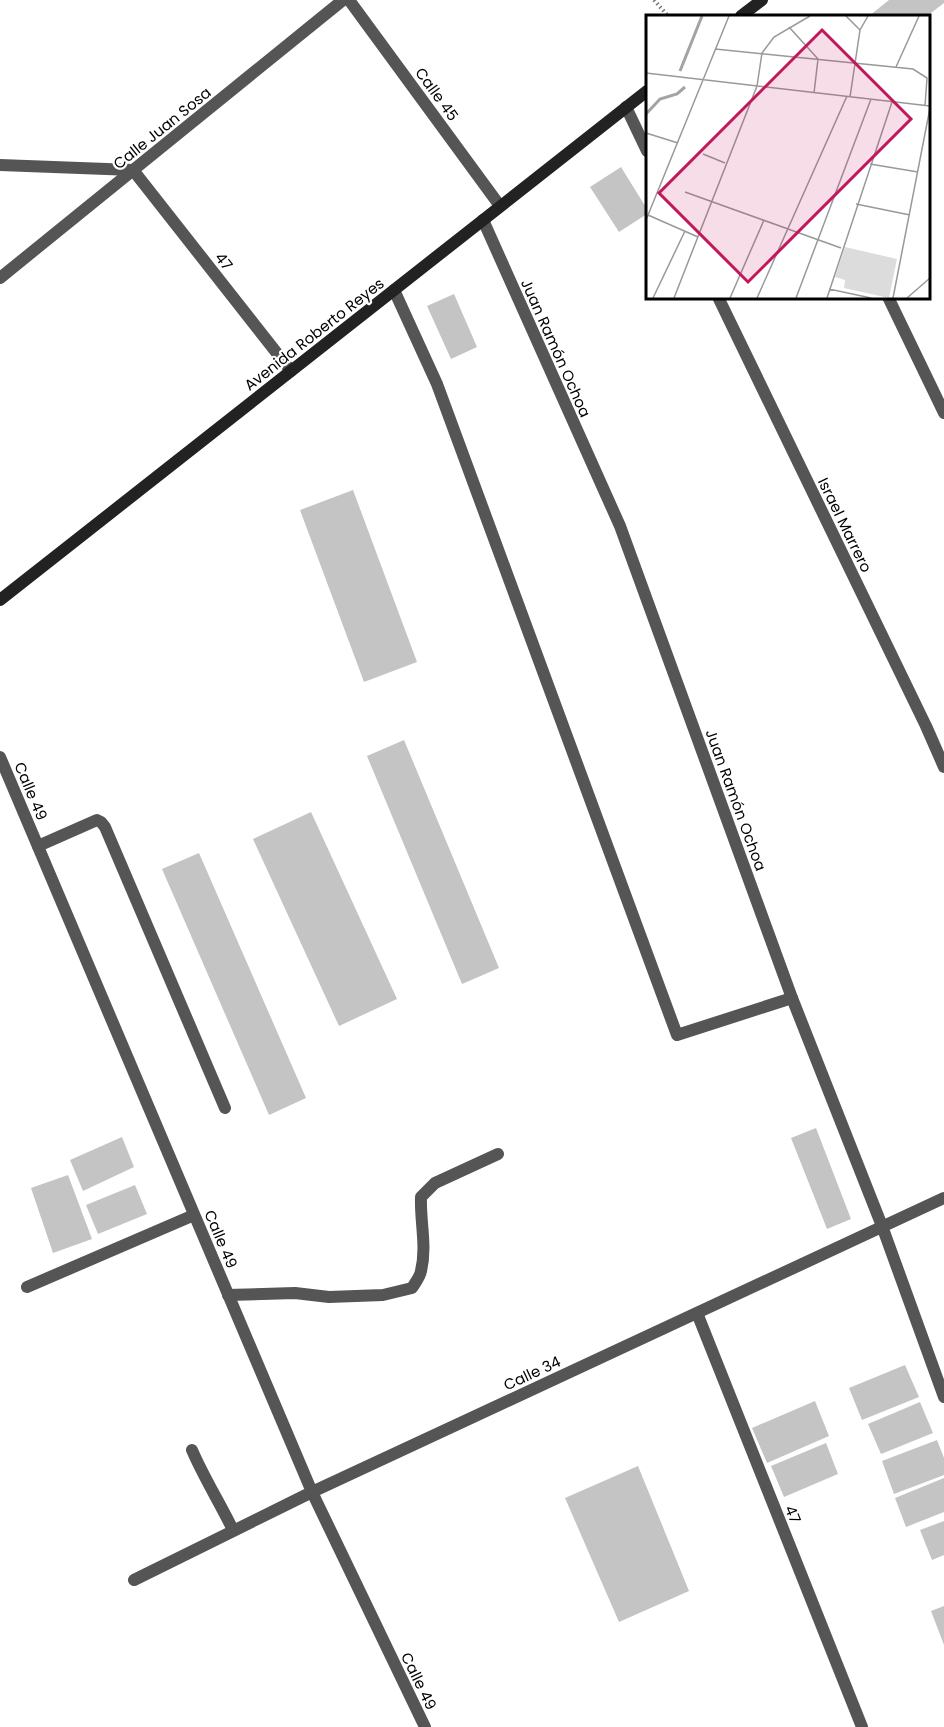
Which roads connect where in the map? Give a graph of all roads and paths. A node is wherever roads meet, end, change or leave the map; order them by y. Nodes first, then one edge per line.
1 (344, 0) edge
2 (349, 0) edge
3 (654, 0) edge
4 (762, 0) edge
5 (748, 14) edge
6 (667, 15) edge
7 (646, 92) edge
8 (626, 108) junction
9 (646, 150) edge
10 (0, 165) edge
11 (133, 170) junction
12 (500, 206) junction
13 (483, 220) junction
14 (0, 279) edge
15 (394, 290) junction
16 (718, 298) edge
17 (888, 298) edge
18 (291, 371) junction
19 (944, 413) edge
20 (0, 600) edge
21 (0, 757) edge
22 (944, 766) edge
23 (38, 846) junction
24 (792, 998) junction
25 (225, 1108) dead end
26 (498, 1154) dead end
27 (944, 1198) edge
28 (194, 1215) junction
29 (882, 1227) junction
30 (27, 1287) dead end
31 (228, 1295) junction
32 (697, 1313) junction
33 (944, 1397) edge
34 (192, 1450) dead end
35 (312, 1492) junction
36 (233, 1530) junction
37 (134, 1580) dead end
38 (425, 1727) edge
39 (862, 1727) edge

1 - 11 street, Calle Juan Sosa
2 - 12 street, Calle 45
3 - 6 path
4 - 5 main road
7 - 8 main road, Avenida Roberto Reyes
8 - 9 street
8 - 12 main road, Avenida Roberto Reyes
10 - 11 street
11 - 14 street, Calle Juan Sosa
11 - 18 street, 47
12 - 13 main road, Avenida Roberto Reyes
13 - 15 main road, Avenida Roberto Reyes
13 - 24 street, Juan Ramón Ochoa
15 - 18 main road, Avenida Roberto Reyes
15 - 24 street
16 - 22 street, Israel Marrero
17 - 19 street
18 - 20 main road, Avenida Roberto Reyes
21 - 23 street, Calle 49
23 - 25 street
23 - 28 street, Calle 49
24 - 29 street, Juan Ramón Ochoa
26 - 31 street
27 - 29 street, Calle 34
28 - 30 street
28 - 31 street, Calle 49
29 - 32 street, Calle 34
29 - 33 street, Juan Ramón Ochoa
31 - 35 street, Calle 49
32 - 35 street, Calle 34
32 - 39 street, 47
34 - 36 street
35 - 36 street, Calle 34
35 - 38 street, Calle 49
36 - 37 street, Calle 34

